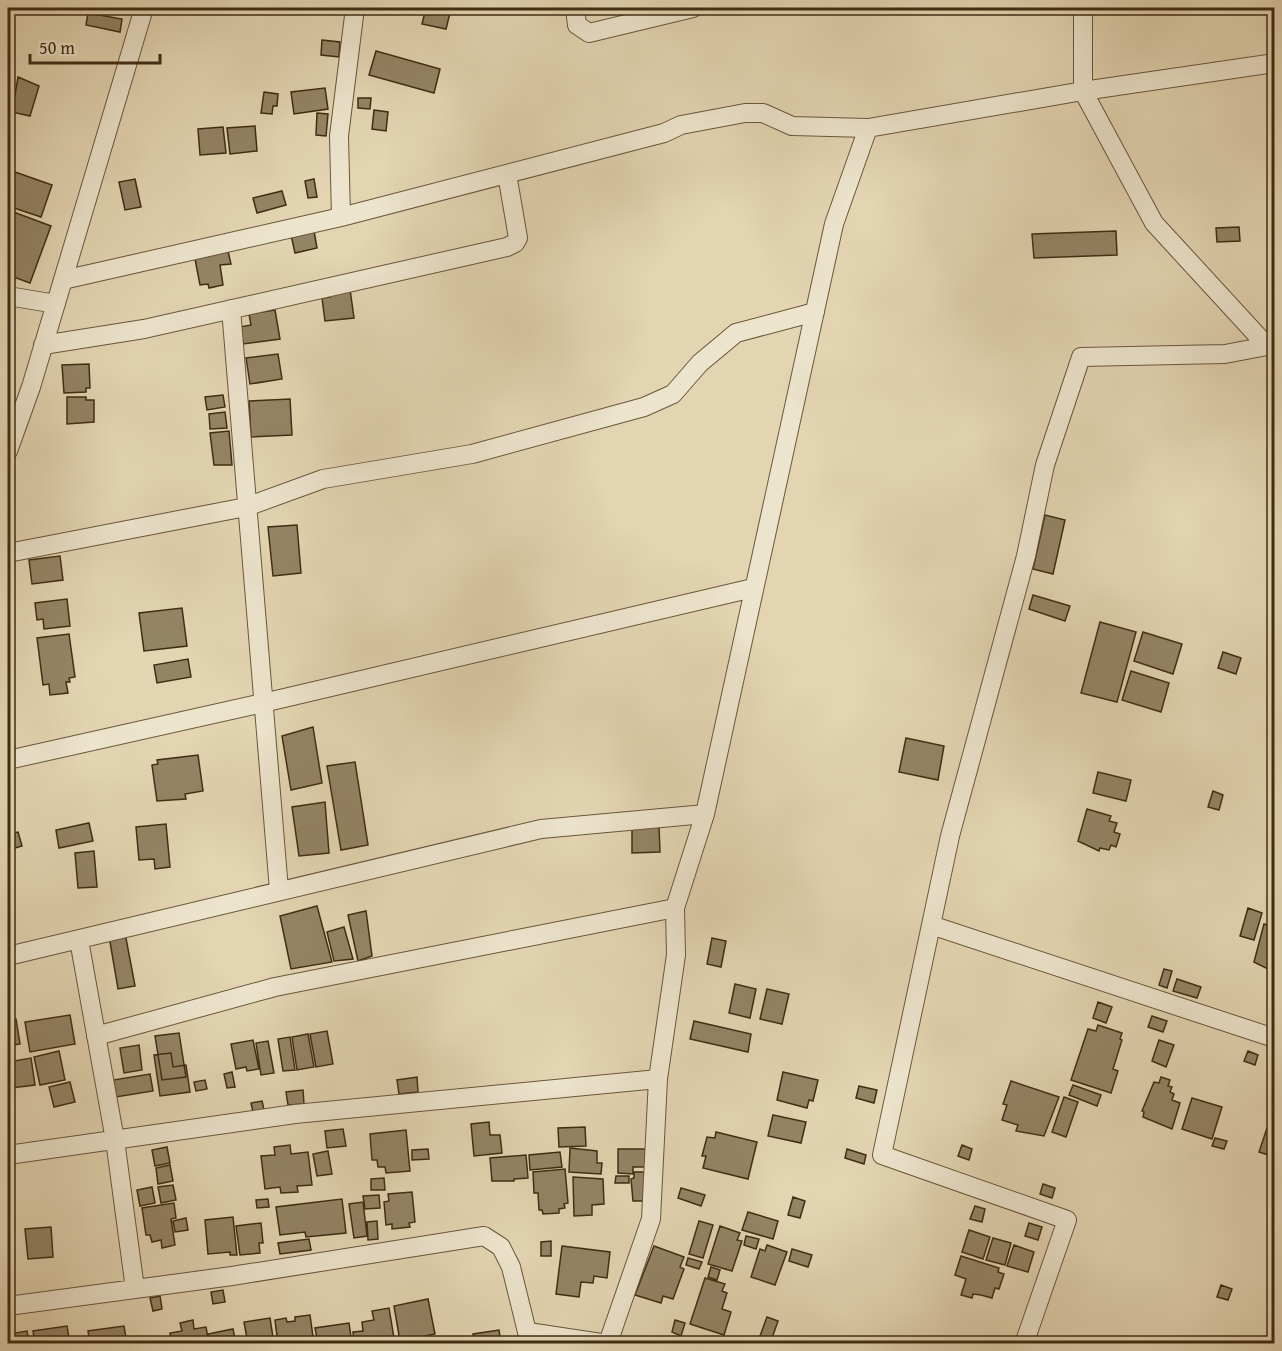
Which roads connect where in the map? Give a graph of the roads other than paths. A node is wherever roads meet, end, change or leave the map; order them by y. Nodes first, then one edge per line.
1 (144, 8) edge
2 (355, 8) edge
3 (575, 8) edge
4 (693, 8) edge
5 (1083, 8) edge
6 (1275, 63) edge
7 (1083, 91) junction
8 (868, 128) junction
9 (507, 174) junction
10 (341, 217) junction
11 (63, 280) junction
12 (8, 296) edge
13 (56, 304) junction
14 (231, 309) junction
15 (815, 312) junction
16 (44, 345) junction
17 (1271, 345) edge
18 (8, 451) edge
19 (246, 507) junction
20 (8, 553) edge
21 (753, 588) junction
22 (263, 703) junction
23 (8, 760) edge
24 (705, 814) junction
25 (279, 890) junction
26 (675, 908) junction
27 (931, 925) junction
28 (79, 940) junction
29 (8, 956) edge
30 (96, 1036) junction
31 (1275, 1038) edge
32 (658, 1079) junction
33 (115, 1140) junction
34 (8, 1155) edge
35 (135, 1289) junction
36 (8, 1306) edge
37 (529, 1338) edge
38 (608, 1343) edge
39 (1024, 1344) edge

1 - 11 street
2 - 10 street
3 - 4 street
5 - 7 street
6 - 7 street
7 - 8 street
7 - 17 street
8 - 9 street
8 - 15 street
9 - 10 street
9 - 14 street
10 - 11 street
11 - 13 street
12 - 13 street
13 - 16 street
14 - 16 street
14 - 19 street
15 - 19 street
15 - 21 street
16 - 18 street
17 - 27 street
19 - 20 street
19 - 22 street
21 - 22 street
21 - 24 street
22 - 23 street
22 - 25 street
24 - 25 street
24 - 26 street
25 - 28 street
26 - 30 street
26 - 32 street
27 - 31 street
27 - 39 street
28 - 29 street
28 - 30 street
30 - 33 street
32 - 33 street
32 - 38 street
33 - 34 street
33 - 35 street
35 - 36 street
35 - 37 street
37 - 38 street

